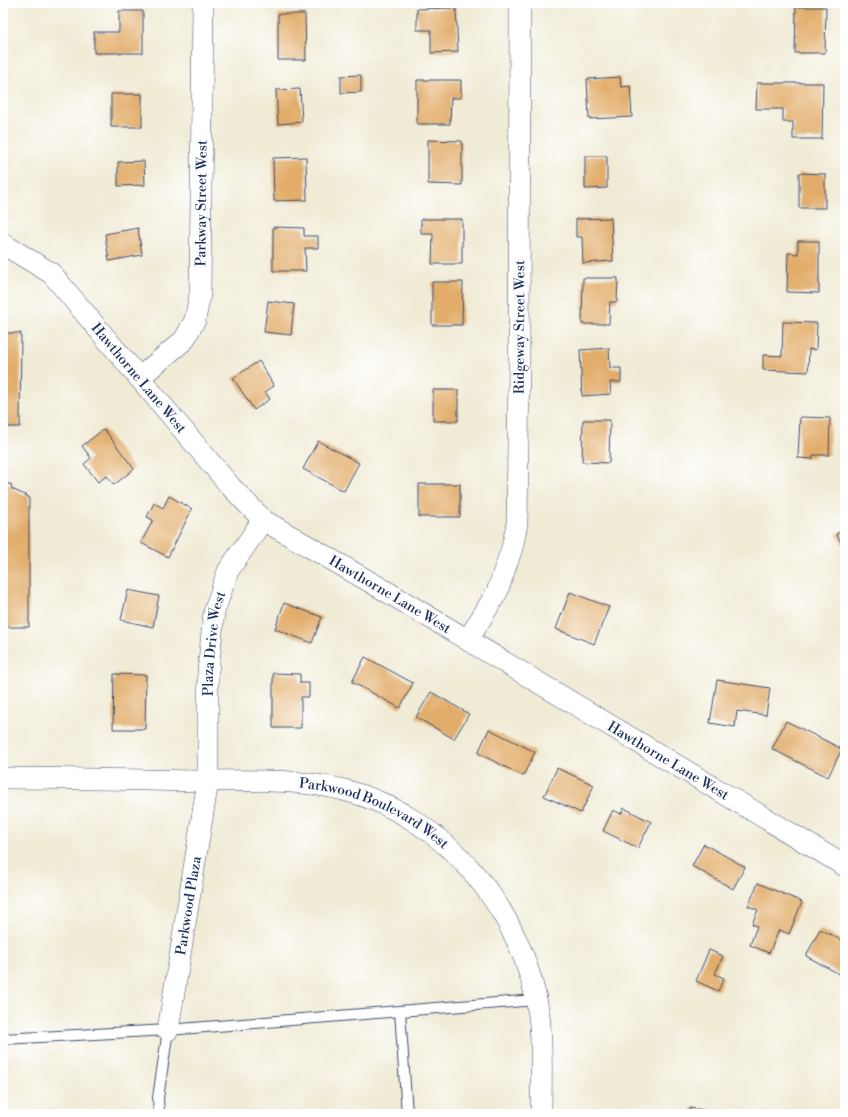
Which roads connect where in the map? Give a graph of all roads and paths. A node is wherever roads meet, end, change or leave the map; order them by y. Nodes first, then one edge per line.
1 (203, 3) edge
2 (520, 3) edge
3 (3, 244) edge
4 (139, 378) junction
5 (262, 520) junction
6 (468, 640) junction
7 (3, 778) edge
8 (208, 781) junction
9 (845, 866) edge
10 (536, 1000) junction
11 (400, 1011) junction
12 (168, 1030) junction
13 (3, 1039) edge
14 (159, 1114) edge
15 (407, 1114) edge
16 (541, 1114) edge

1 - 4 street, Parkway Street West
2 - 6 street, Ridgeway Street West
3 - 4 street, Hawthorne Lane West
4 - 5 street, Hawthorne Lane West
5 - 6 street, Hawthorne Lane West
5 - 8 street, Plaza Drive West
6 - 9 street, Hawthorne Lane West
7 - 8 street, Parkwood Boulevard West
8 - 10 street, Parkwood Boulevard West
8 - 12 street, Parkwood Plaza
10 - 11 lane
10 - 16 street, Parkwood Boulevard West
11 - 12 lane
11 - 15 lane
12 - 13 lane
12 - 14 lane

